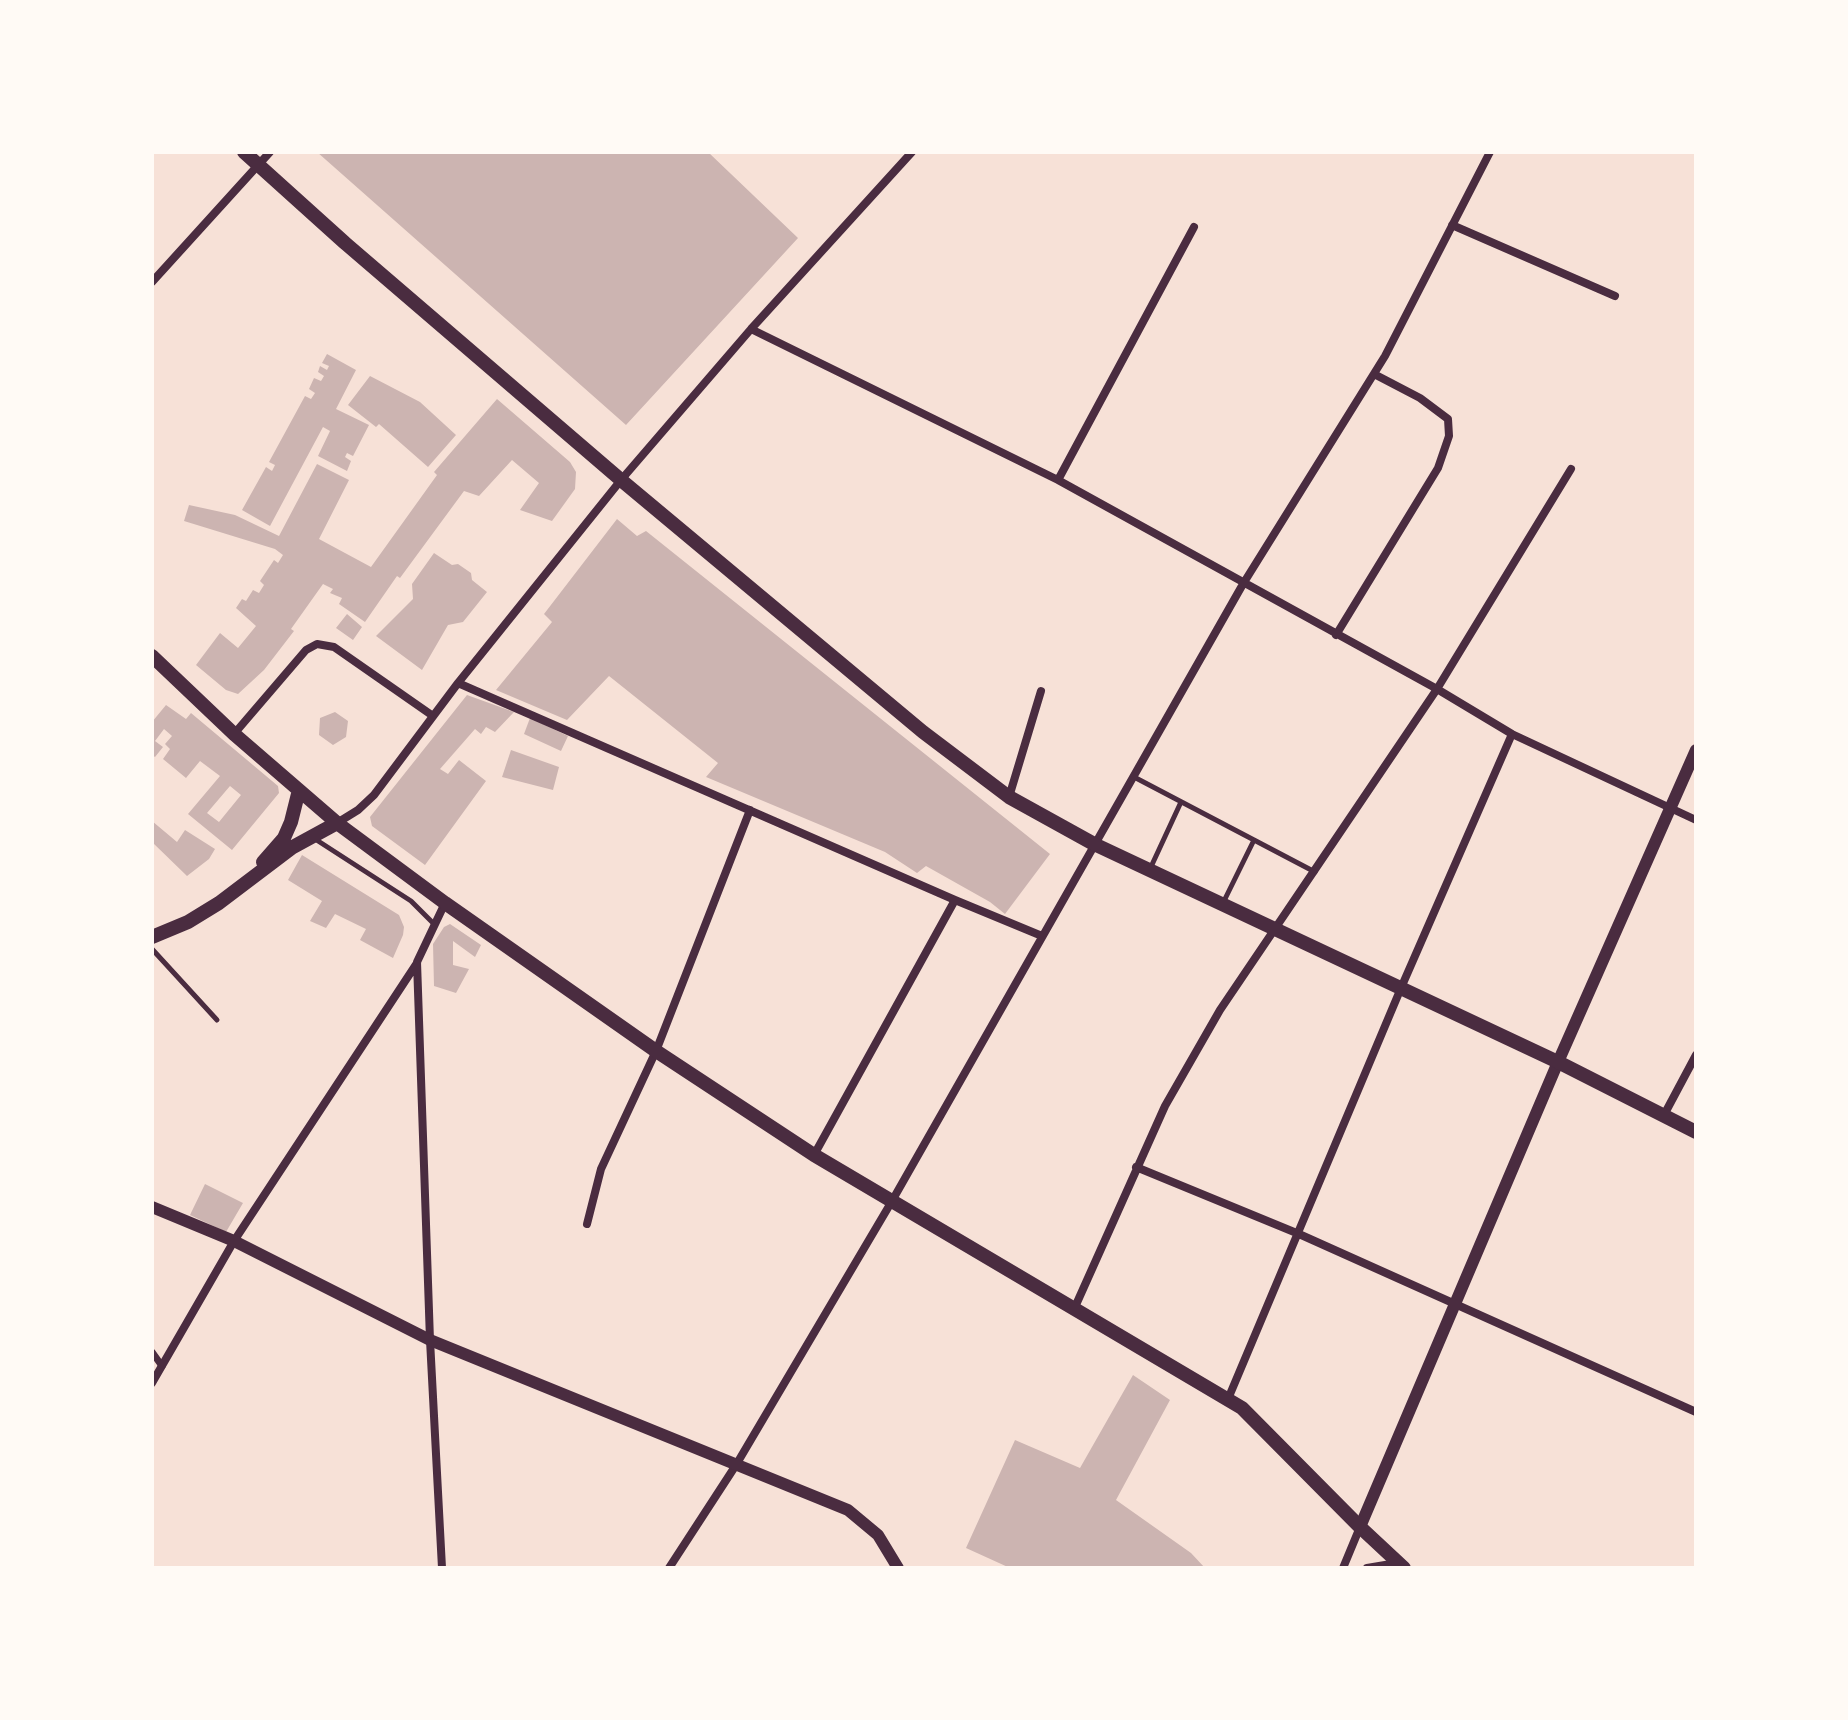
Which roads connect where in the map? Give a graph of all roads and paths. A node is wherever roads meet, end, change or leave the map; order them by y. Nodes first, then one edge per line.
1 (244, 152) edge
2 (270, 152) edge
3 (912, 152) edge
4 (1490, 152) edge
5 (259, 165) junction
6 (1452, 225) junction
7 (1194, 227) dead end
8 (152, 282) edge
9 (1615, 296) dead end
10 (751, 329) junction
11 (1374, 374) junction
12 (1571, 469) dead end
13 (621, 480) junction
14 (1058, 480) junction
15 (1243, 584) junction
16 (1336, 635) junction
17 (152, 656) edge
18 (458, 683) junction
19 (1437, 689) junction
20 (1041, 691) dead end
21 (433, 716) junction
22 (234, 734) junction
23 (1512, 734) junction
24 (1696, 750) edge
25 (1133, 777) junction
26 (299, 790) junction
27 (1009, 797) junction
28 (1181, 802) junction
29 (1670, 807) junction
30 (750, 810) junction
31 (1696, 820) edge
32 (337, 823) junction
33 (311, 837) junction
34 (1254, 840) junction
35 (1094, 844) junction
36 (1150, 870) junction
37 (1315, 872) junction
38 (250, 878) junction
39 (955, 900) junction
40 (445, 903) junction
41 (1222, 904) junction
42 (433, 923) junction
43 (1276, 929) junction
44 (1042, 936) junction
45 (152, 937) edge
46 (152, 949) edge
47 (417, 962) junction
48 (1401, 988) junction
49 (217, 1020) dead end
50 (656, 1051) junction
51 (1696, 1055) edge
52 (1558, 1062) junction
53 (1664, 1115) junction
54 (1696, 1132) edge
55 (814, 1155) junction
56 (1136, 1167) junction
57 (892, 1201) junction
58 (152, 1207) edge
59 (587, 1224) dead end
60 (1299, 1234) junction
61 (234, 1241) junction
62 (1455, 1304) junction
63 (1075, 1307) junction
64 (430, 1340) junction
65 (152, 1352) edge
66 (162, 1366) junction
67 (152, 1383) edge
68 (1228, 1399) junction
69 (1696, 1412) edge
70 (736, 1465) junction
71 (1360, 1527) junction
72 (1401, 1566) edge
73 (442, 1568) edge
74 (669, 1568) edge
75 (898, 1568) edge
76 (1343, 1568) edge
77 (1367, 1568) edge

1 - 5 main road
2 - 5 street
3 - 10 street
4 - 6 street
5 - 8 street
5 - 13 main road
6 - 9 street
6 - 11 street
7 - 14 street
10 - 13 street
10 - 14 street
11 - 15 street
11 - 16 street
12 - 19 street
13 - 18 street
13 - 27 main road
14 - 15 street
15 - 16 street
15 - 25 street
16 - 19 street
17 - 22 main road
18 - 21 street
18 - 30 street
19 - 23 street
19 - 37 street
20 - 27 street
21 - 22 street
21 - 32 street
22 - 26 main road
23 - 29 street
23 - 48 street
24 - 29 street
25 - 28 lane
25 - 35 street
26 - 32 main road
26 - 38 main road
27 - 35 main road
28 - 34 lane
28 - 36 lane
29 - 31 street
29 - 52 street
30 - 39 street
30 - 50 street
32 - 33 main road
32 - 40 main road
33 - 38 main road
33 - 42 lane
34 - 37 lane
34 - 41 lane
35 - 36 main road
35 - 44 street
36 - 41 main road
37 - 43 street
38 - 45 main road
39 - 44 street
39 - 55 street
40 - 42 street
40 - 50 main road
41 - 43 main road
42 - 47 street
43 - 48 main road
43 - 56 street
44 - 57 street
46 - 49 lane
47 - 61 street
47 - 64 street
48 - 52 main road
48 - 60 street
50 - 55 main road
50 - 59 street
51 - 53 street
52 - 53 main road
52 - 62 street
53 - 54 main road
55 - 57 main road
56 - 60 street
56 - 63 street
57 - 63 main road
57 - 70 street
58 - 61 street
60 - 62 street
60 - 68 street
61 - 64 street
61 - 66 street
62 - 69 street
62 - 71 street
63 - 68 main road
64 - 70 street
64 - 73 street
65 - 66 street
66 - 67 street
68 - 71 main road
70 - 74 street
70 - 75 street
71 - 72 main road
71 - 76 street
72 - 77 street

